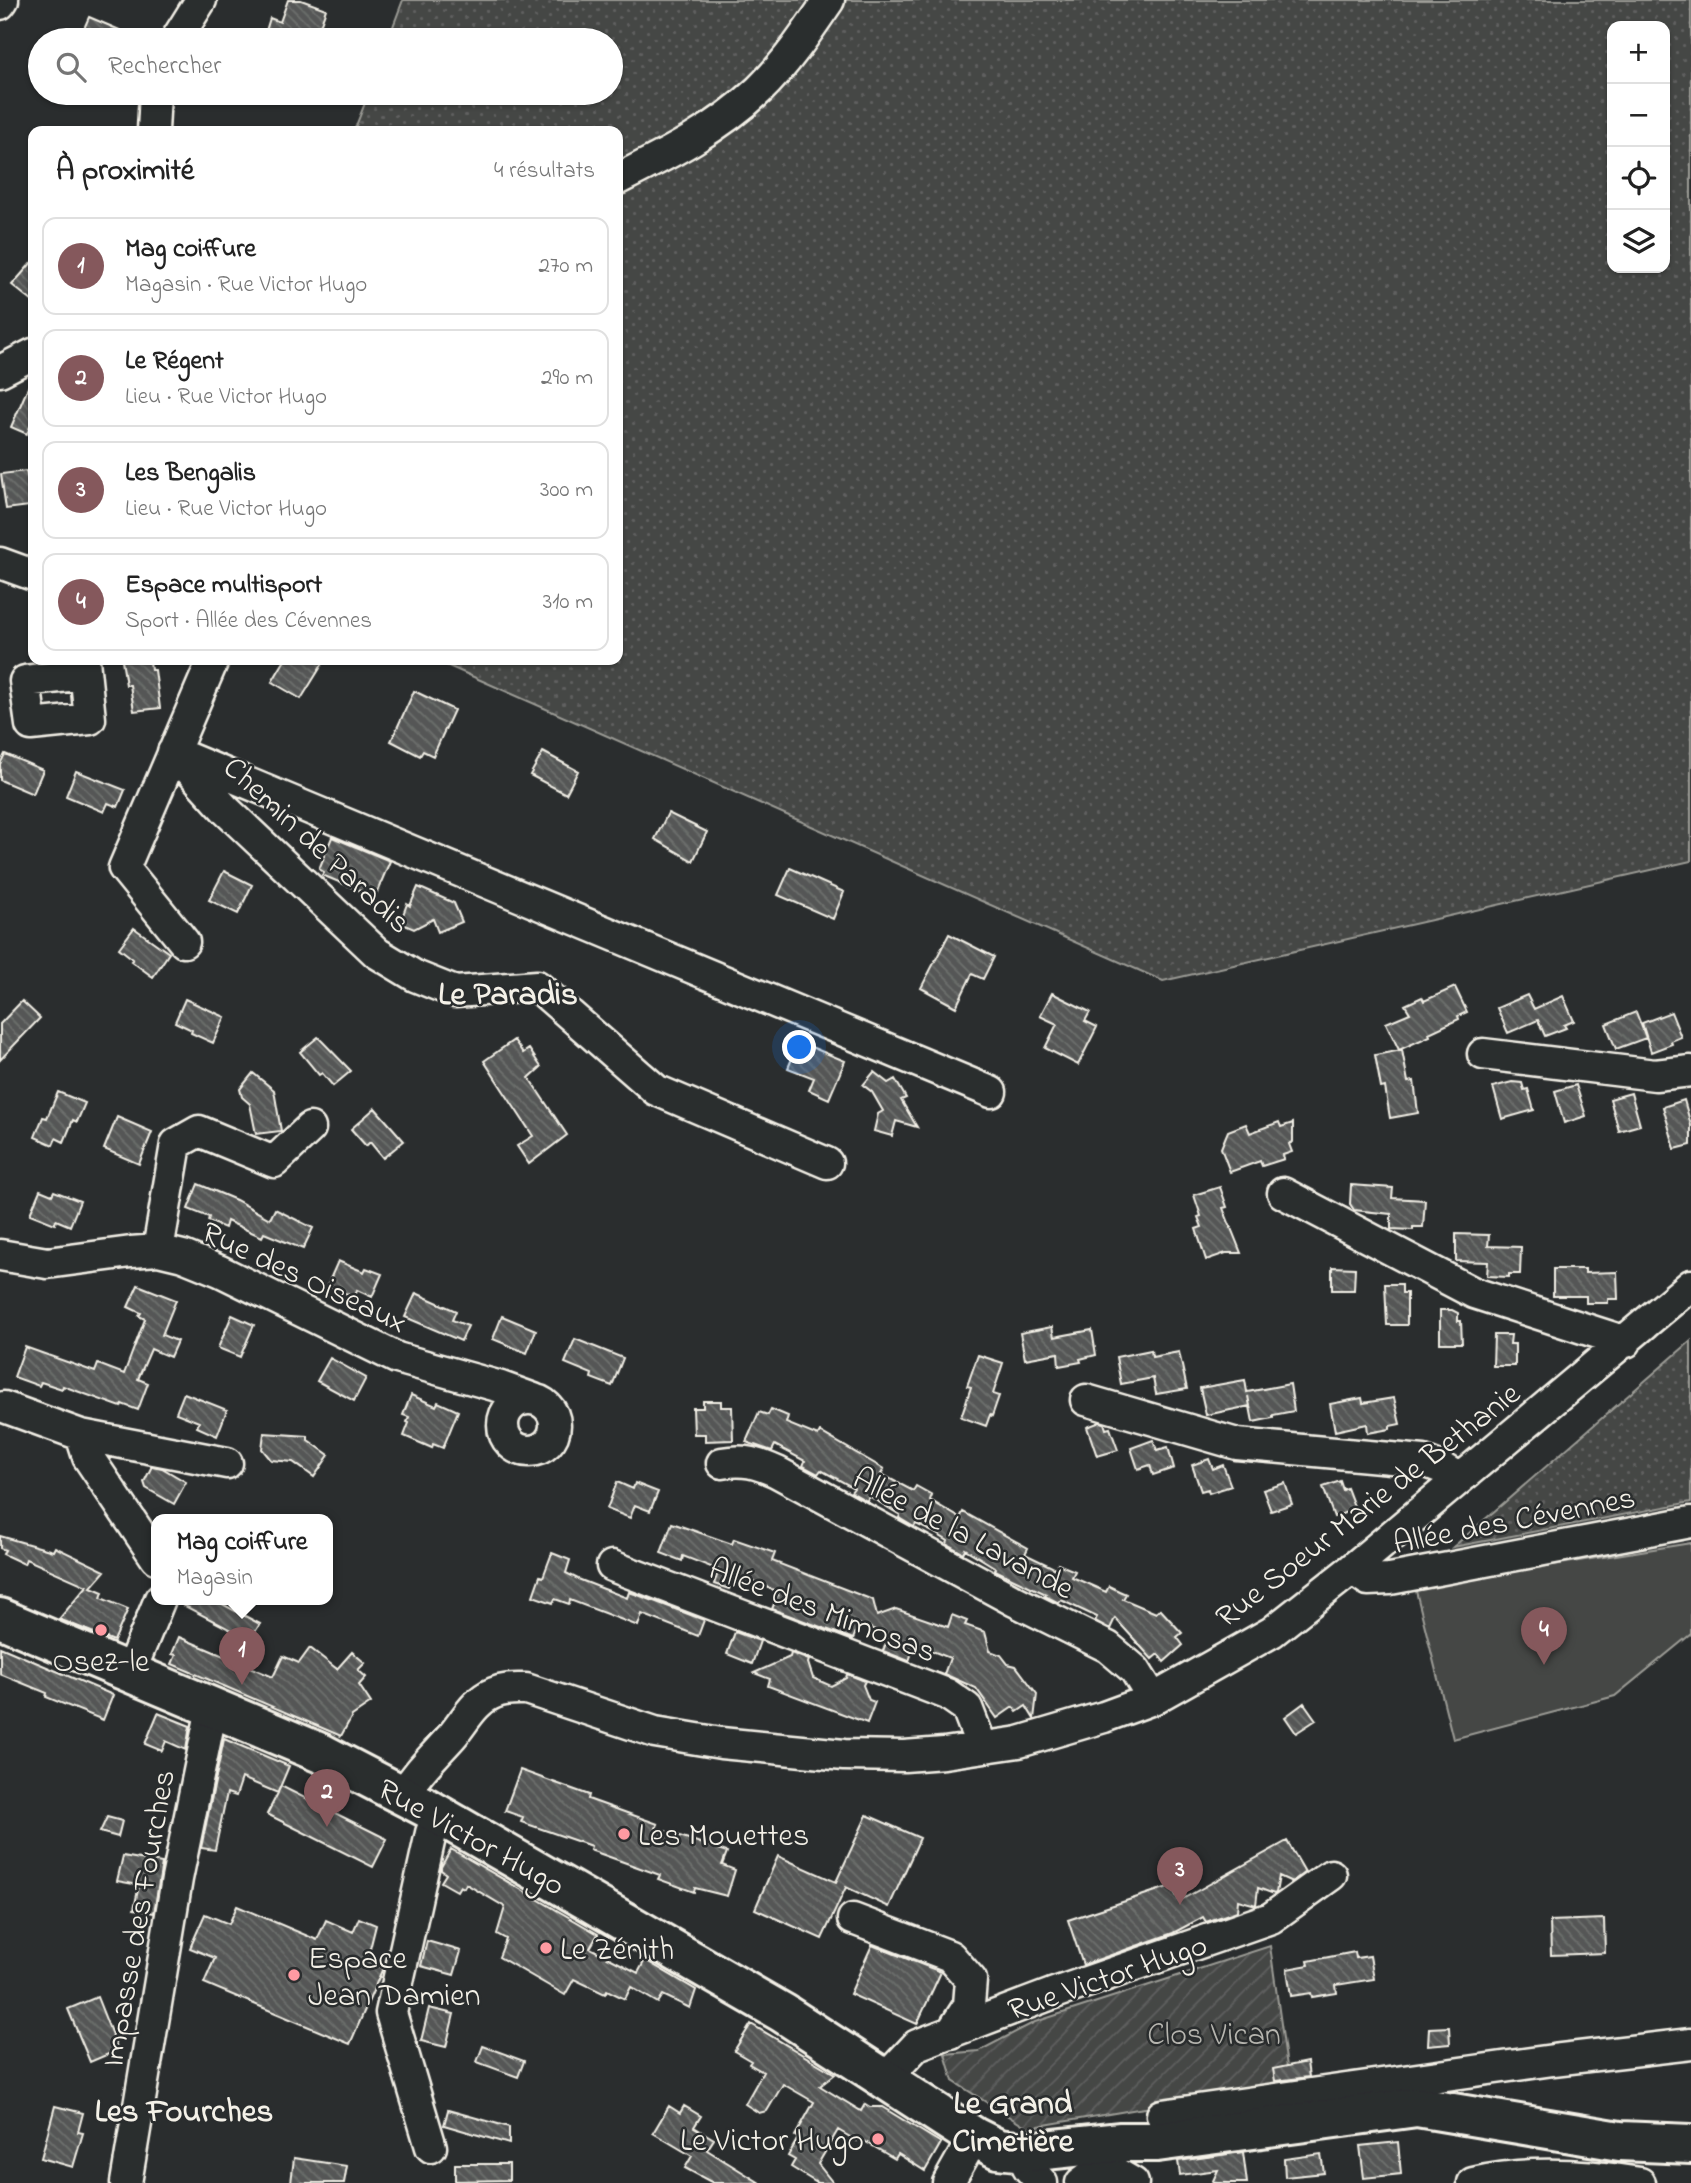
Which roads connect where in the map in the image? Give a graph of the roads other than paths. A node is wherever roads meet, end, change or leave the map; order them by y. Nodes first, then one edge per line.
1 (201, 0) edge
2 (830, 0) edge
3 (184, 28) edge
4 (154, 105) edge
5 (153, 126) edge
6 (623, 177) edge
7 (28, 357) edge
8 (0, 371) edge
9 (0, 563) edge
10 (28, 573) edge
11 (211, 665) edge
12 (173, 752) junction
13 (184, 942) dead end
14 (1483, 1054) dead end
15 (1691, 1071) edge
16 (991, 1092) dead end
17 (310, 1128) dead end
18 (827, 1163) dead end
19 (1283, 1193) dead end
20 (158, 1250) junction
21 (0, 1255) edge
22 (1691, 1285) edge
23 (1626, 1342) junction
24 (534, 1399) dead end
25 (1086, 1400) dead end
26 (4, 1407) dead end
27 (81, 1435) junction
28 (722, 1462) dead end
29 (226, 1463) dead end
30 (1458, 1478) junction
31 (1691, 1522) edge
32 (151, 1550) edge
33 (612, 1566) dead end
34 (1352, 1569) junction
35 (158, 1605) edge
36 (0, 1618) edge
37 (130, 1672) junction
38 (1153, 1699) junction
39 (212, 1708) junction
40 (982, 1747) junction
41 (403, 1795) junction
42 (438, 1814) junction
43 (1331, 1875) dead end
44 (853, 1919) dead end
45 (951, 2033) junction
46 (1691, 2044) edge
47 (886, 2078) junction
48 (1162, 2115) dead end
49 (974, 2137) junction
50 (1691, 2144) edge
51 (431, 2147) dead end
52 (1034, 2167) edge
53 (126, 2183) edge
54 (948, 2183) edge
55 (1081, 2183) edge
56 (1133, 2183) edge
57 (1473, 2183) edge
58 (1640, 2183) edge

1 - 3 street
2 - 6 street
4 - 5 street
7 - 8 street
9 - 10 street
11 - 12 street
12 - 13 street
12 - 16 street
12 - 18 street, Chemin de Paradis
14 - 15 street
17 - 20 street
19 - 23 street
20 - 21 street, Rue des Oiseaux
20 - 24 street, Rue des Oiseaux
22 - 23 street, Rue Soeur Marie de Bethanie
23 - 30 street, Rue Soeur Marie de Bethanie
25 - 30 street
26 - 27 street
27 - 29 street
27 - 32 street
28 - 38 street, Allée de la Lavande
30 - 34 street, Rue Soeur Marie de Bethanie
31 - 34 street, Allée des Cévennes
33 - 40 street, Allée des Mimosas
34 - 38 street, Rue Soeur Marie de Bethanie
35 - 37 street
36 - 37 main road, Rue Victor Hugo
37 - 39 main road, Rue Victor Hugo
38 - 40 street, Rue Soeur Marie de Bethanie
39 - 41 main road, Rue Victor Hugo
39 - 53 street, Impasse des Fourches
40 - 41 street, Rue Soeur Marie de Bethanie
41 - 42 main road, Rue Victor Hugo
42 - 47 main road, Rue Victor Hugo
42 - 51 street
43 - 45 street, Rue Victor Hugo
44 - 45 street
45 - 47 street, Rue Victor Hugo
46 - 48 street
47 - 49 main road, Rue Victor Hugo
49 - 52 main road, Rue Victor Hugo
49 - 54 street
50 - 52 main road, Rue Victor Hugo
55 - 56 street
57 - 58 street

